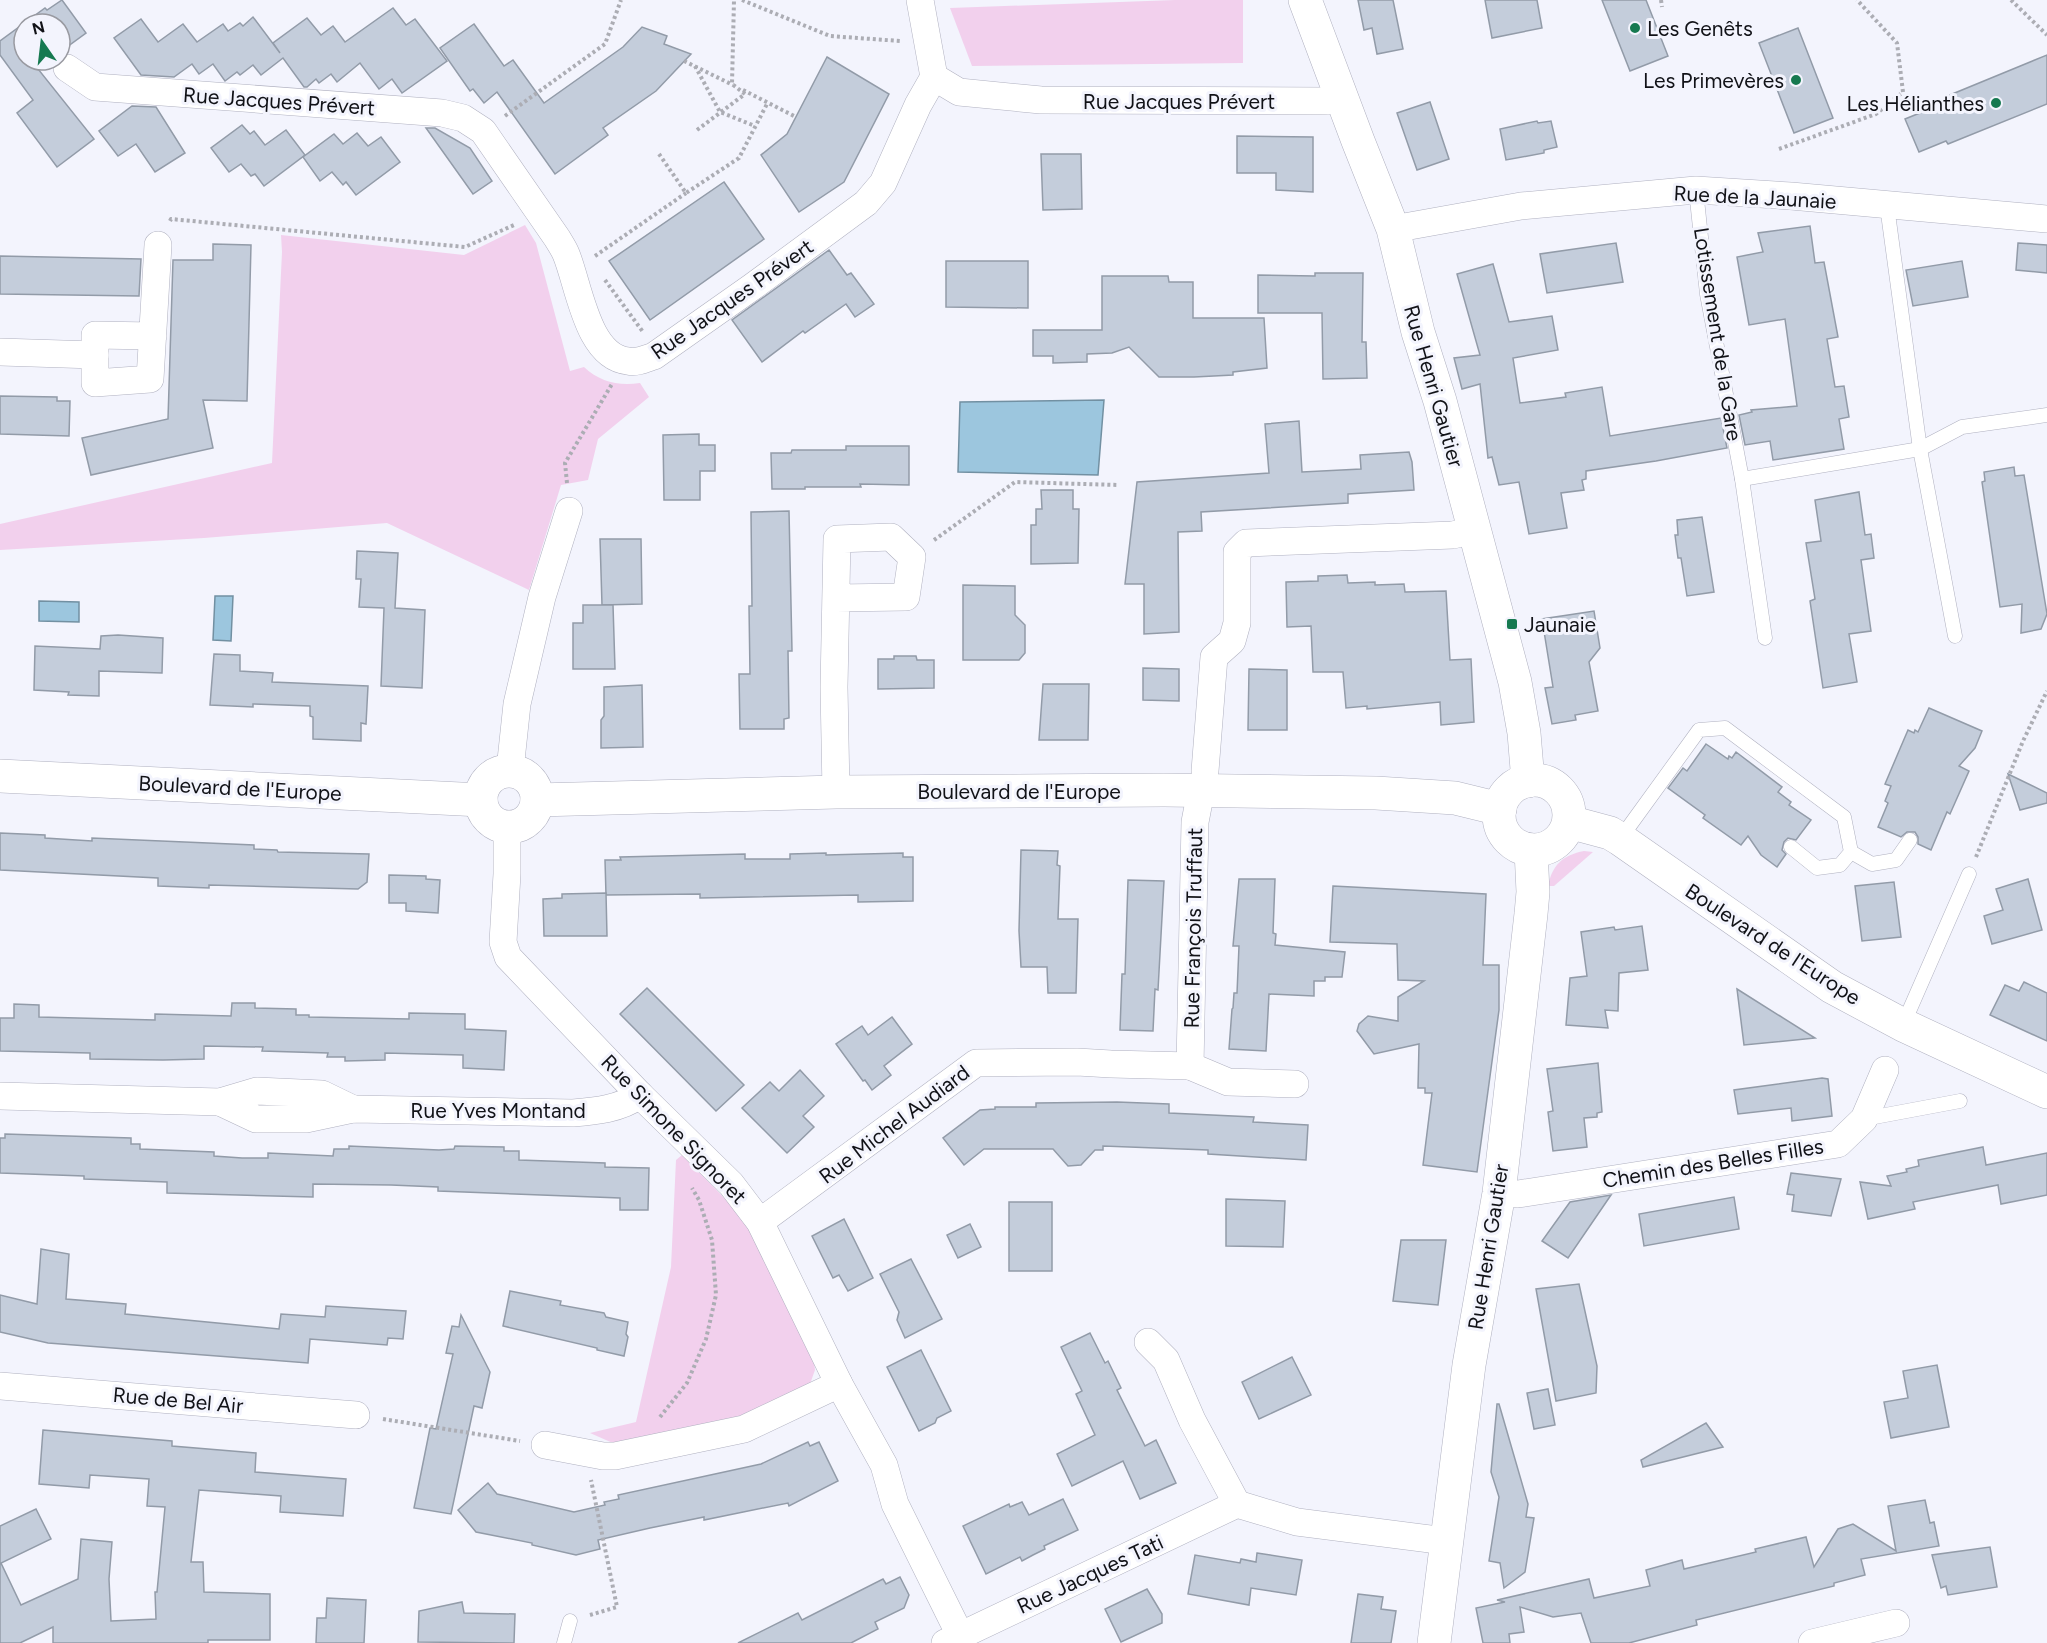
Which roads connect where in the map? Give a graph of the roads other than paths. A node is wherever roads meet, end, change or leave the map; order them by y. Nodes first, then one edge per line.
1 (920, 0) edge
2 (1305, 0) edge
3 (72, 71) edge
4 (934, 77) junction
5 (1342, 95) junction
6 (1696, 190) junction
7 (1887, 206) junction
8 (2047, 219) edge
9 (1393, 229) junction
10 (158, 245) road end
11 (153, 336) junction
12 (0, 352) edge
13 (95, 355) junction
14 (2047, 415) edge
15 (1920, 449) junction
16 (1742, 479) junction
17 (569, 511) road end
18 (1474, 530) junction
19 (836, 598) junction
20 (1955, 636) dead end
21 (1765, 638) dead end
22 (510, 770) junction
23 (0, 776) edge
24 (1203, 781) junction
25 (1528, 781) junction
26 (836, 792) junction
27 (481, 800) junction
28 (537, 800) junction
29 (1500, 809) junction
30 (1569, 822) junction
31 (507, 827) junction
32 (1620, 838) junction
33 (1910, 840) dead end
34 (1791, 847) dead end
35 (1531, 850) junction
36 (1851, 852) junction
37 (1969, 874) road end
38 (1903, 1025) junction
39 (1191, 1066) junction
40 (1885, 1070) dead end
41 (1295, 1084) dead end
42 (2047, 1092) edge
43 (640, 1095) junction
44 (0, 1096) edge
45 (1960, 1101) dead end
46 (1864, 1119) junction
47 (1498, 1193) junction
48 (760, 1222) junction
49 (1148, 1342) dead end
50 (839, 1384) junction
51 (0, 1386) edge
52 (357, 1414) road end
53 (545, 1444) road end
54 (1237, 1504) junction
55 (1446, 1541) junction
56 (570, 1621) road end
57 (1896, 1623) dead end
58 (952, 1639) edge
59 (564, 1643) edge
60 (1434, 1643) edge
61 (1812, 1643) edge

1 - 4 street
2 - 5 street, Rue Henri Gautier
3 - 4 street, Rue Jacques Prévert
4 - 5 street, Rue Jacques Prévert
5 - 9 street, Rue Henri Gautier
6 - 7 street, Rue de la Jaunaie
6 - 9 street, Rue de la Jaunaie
6 - 16 lane, Lotissement de la Gare
7 - 8 street, Rue de la Jaunaie
7 - 15 lane
9 - 18 street, Rue Henri Gautier
10 - 11 street
11 - 13 street
11 - 13 street
12 - 13 street
14 - 15 lane
15 - 16 lane
15 - 20 lane
16 - 21 lane, Lotissement de la Gare
17 - 22 street
18 - 24 street, Rue François Truffaut
18 - 25 street, Rue Henri Gautier
19 - 19 street
19 - 26 street
22 - 27 street
22 - 28 street
23 - 27 street, Boulevard de l'Europe
24 - 26 street, Boulevard de l'Europe
24 - 29 street, Boulevard de l'Europe
24 - 39 street, Rue François Truffaut
25 - 29 street
25 - 30 street
26 - 28 street, Boulevard de l'Europe
27 - 31 street
28 - 31 street
29 - 35 street
30 - 32 street, Boulevard de l'Europe
30 - 35 street
31 - 43 street, Rue Simone Signoret
32 - 36 lane
32 - 38 street, Boulevard de l'Europe
33 - 36 lane
34 - 36 lane
35 - 47 street, Rue Henri Gautier
37 - 38 lane
38 - 42 street, Boulevard de l'Europe
39 - 41 street
39 - 48 street, Rue Michel Audiard
40 - 46 street, Chemin des Belles Filles
43 - 44 street, Rue Yves Montand
43 - 48 street, Rue Simone Signoret
45 - 46 lane
46 - 47 street, Chemin des Belles Filles
47 - 55 street, Rue Henri Gautier
48 - 50 street, Rue Simone Signoret
49 - 54 street
50 - 53 street
50 - 58 street, Rue Simone Signoret
51 - 52 street, Rue de Bel Air
54 - 55 street
54 - 58 street, Rue Jacques Tati
55 - 60 street, Rue Henri Gautier
56 - 59 lane
57 - 61 street

